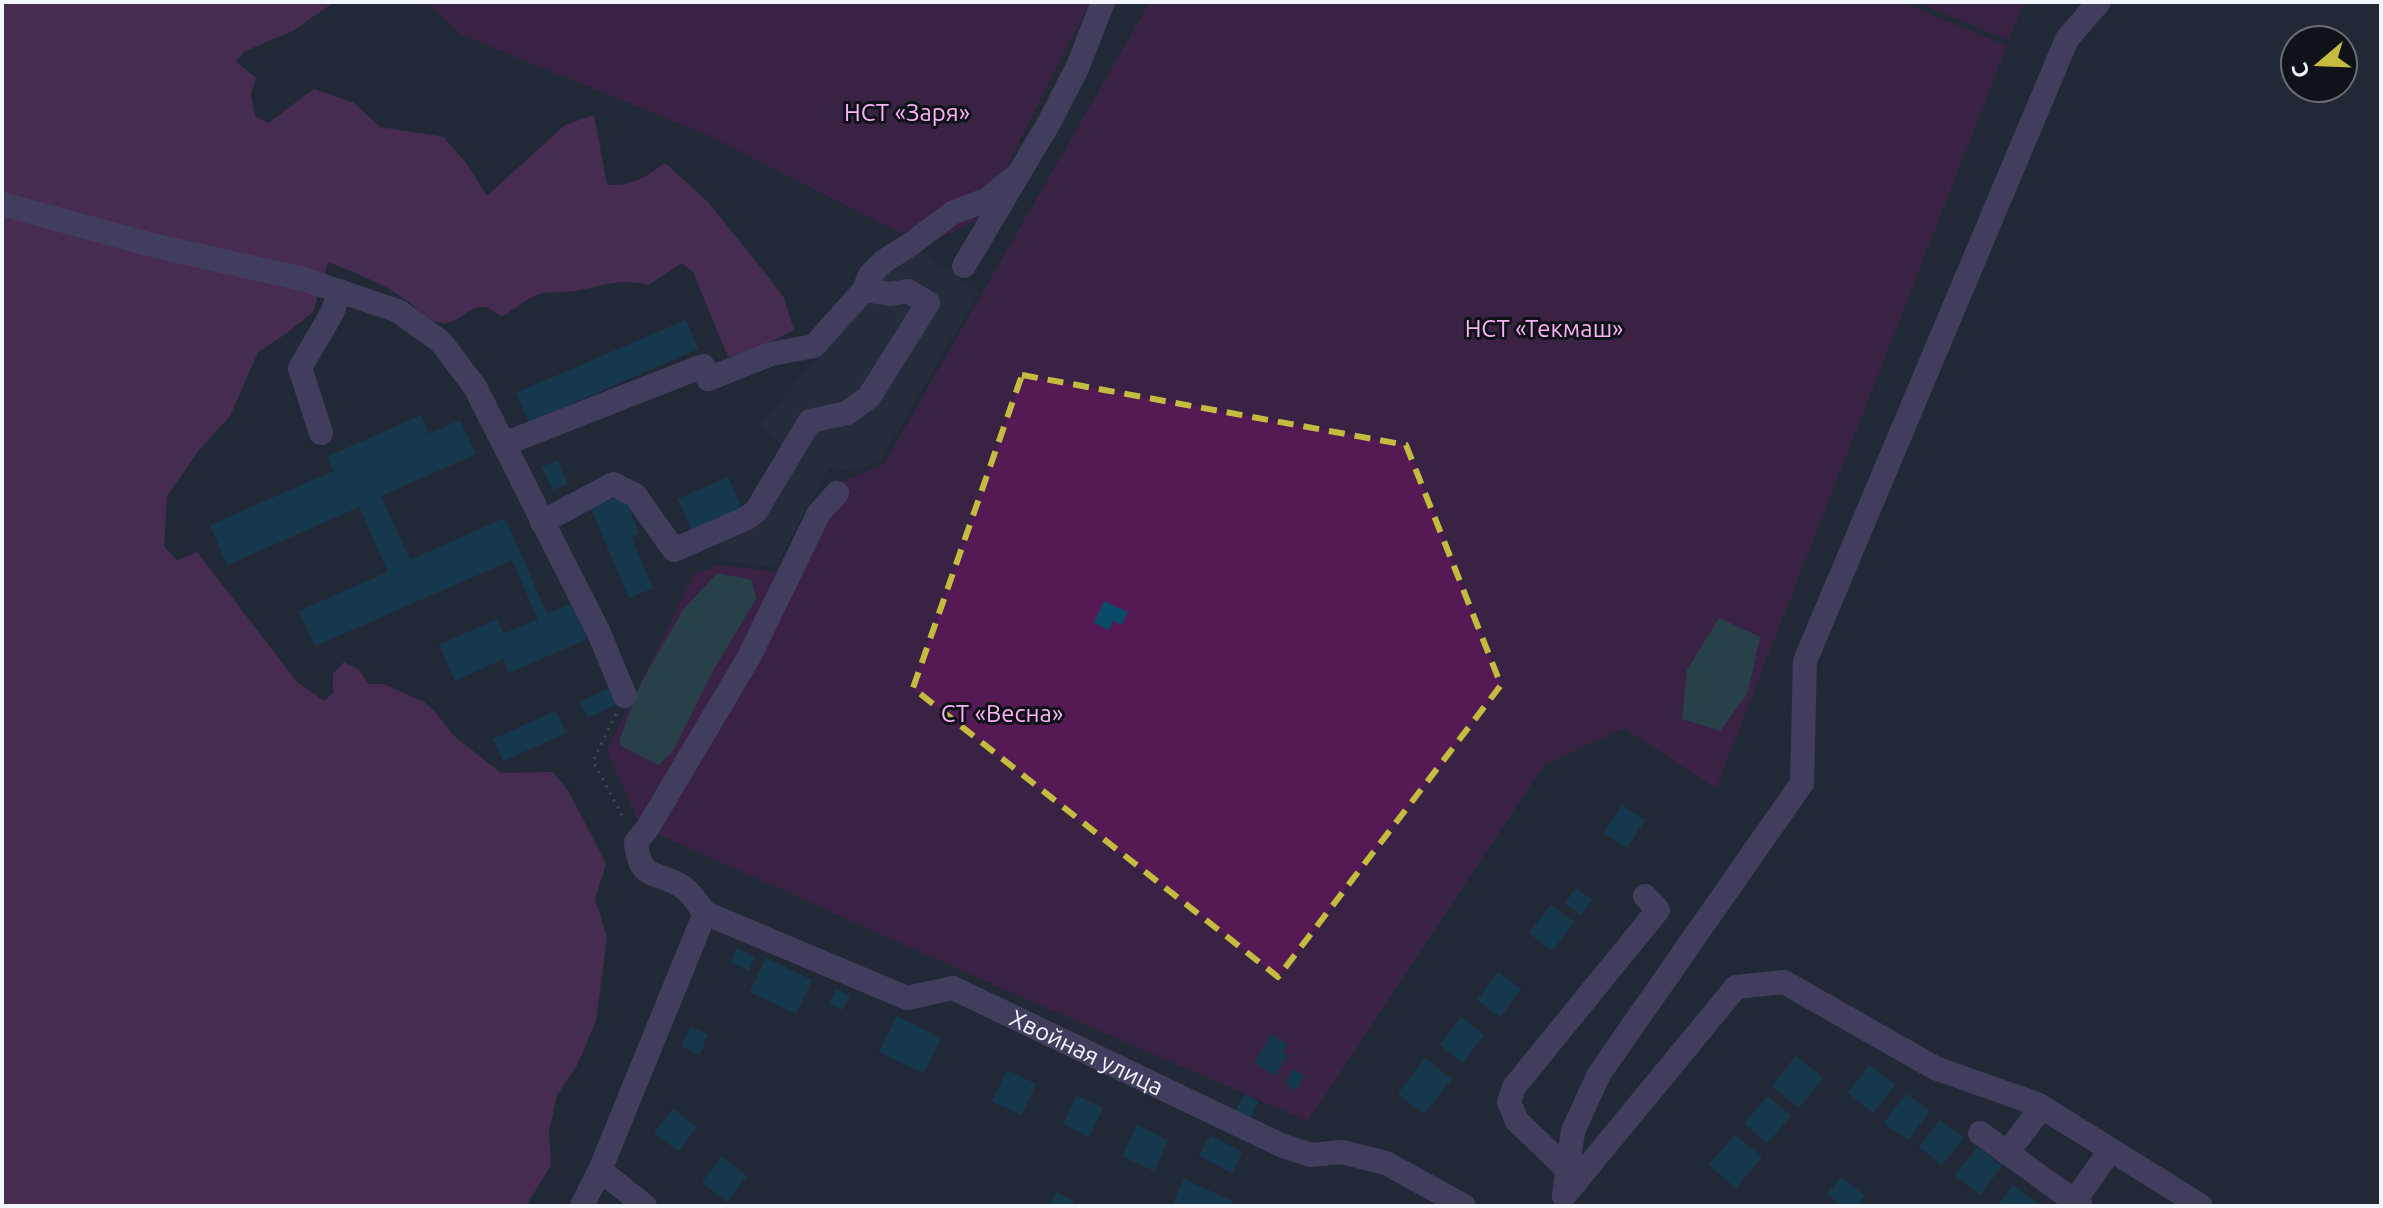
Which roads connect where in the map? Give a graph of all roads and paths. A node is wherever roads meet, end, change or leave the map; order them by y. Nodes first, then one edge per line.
1 (1103, 2) edge
2 (2099, 2) edge
3 (1016, 176) junction
4 (2, 204) edge
5 (964, 266) dead end
6 (864, 290) junction
7 (340, 291) junction
8 (321, 433) dead end
9 (504, 444) junction
10 (837, 493) dead end
11 (542, 522) junction
12 (625, 696) joint
13 (636, 842) junction
14 (1645, 896) dead end
15 (705, 913) junction
16 (2042, 1107) junction
17 (1980, 1133) dead end
18 (2111, 1150) junction
19 (2007, 1153) junction
20 (600, 1170) junction
21 (1568, 1170) junction
22 (1562, 1200) edge
23 (2078, 1204) edge
24 (582, 1206) edge
25 (645, 1206) edge
26 (1464, 1206) edge
27 (2201, 1206) edge

1 - 3 street
2 - 21 street
3 - 5 street
3 - 6 street
4 - 7 street
6 - 9 street
6 - 11 street
7 - 8 street
7 - 9 street
9 - 11 street
10 - 13 street
11 - 12 street
12 - 13 path
13 - 15 street
14 - 21 street
15 - 20 street
15 - 26 street, Хвойная улица
16 - 18 street
16 - 19 street
16 - 22 street
17 - 19 street
18 - 23 street
18 - 27 street
19 - 23 street
20 - 24 street
20 - 25 street
21 - 22 street

